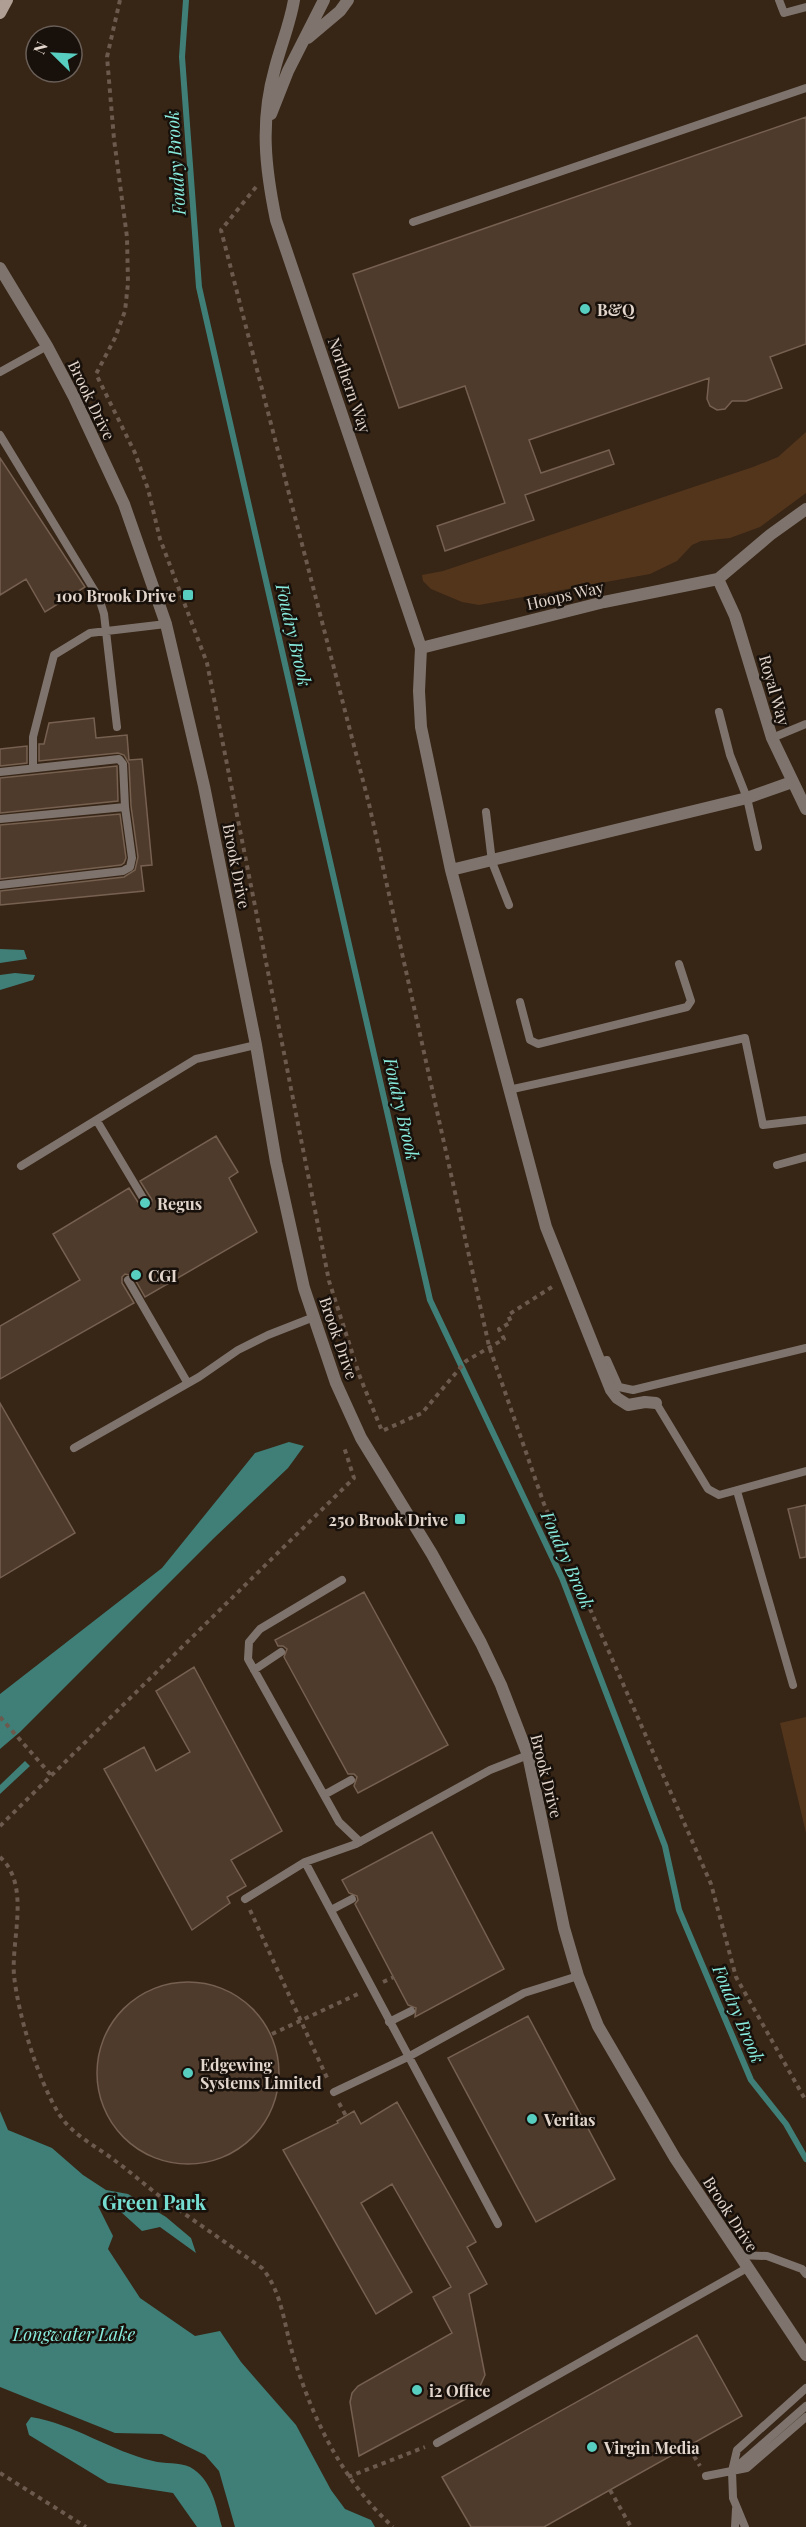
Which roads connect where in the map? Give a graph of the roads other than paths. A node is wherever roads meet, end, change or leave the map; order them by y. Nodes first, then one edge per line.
1 (7, 0) edge
2 (294, 0) edge
3 (324, 0) edge
4 (348, 0) edge
5 (779, 0) edge
6 (806, 7) edge
7 (0, 13) edge
8 (303, 42) junction
9 (806, 88) edge
10 (265, 129) junction
11 (413, 222) dead end
12 (0, 268) edge
13 (47, 346) junction
14 (0, 372) edge
15 (0, 435) edge
16 (806, 508) edge
17 (718, 579) junction
18 (166, 624) junction
19 (106, 630) junction
20 (422, 648) junction
21 (719, 712) dead end
22 (806, 724) edge
23 (117, 728) dead end
24 (771, 738) junction
25 (33, 768) junction
26 (0, 772) edge
27 (792, 782) junction
28 (747, 798) junction
29 (125, 807) junction
30 (806, 808) edge
31 (486, 812) dead end
32 (0, 819) edge
33 (758, 847) dead end
34 (492, 862) junction
35 (451, 870) junction
36 (0, 885) edge
37 (509, 905) dead end
38 (679, 964) dead end
39 (520, 1002) dead end
40 (256, 1045) junction
41 (508, 1090) junction
42 (806, 1120) edge
43 (97, 1121) junction
44 (806, 1157) edge
45 (777, 1165) dead end
46 (21, 1166) dead end
47 (146, 1203) dead end
48 (128, 1280) dead end
49 (314, 1317) junction
50 (805, 1351) edge
51 (599, 1362) junction
52 (188, 1382) junction
53 (656, 1403) joint
54 (74, 1448) dead end
55 (806, 1471) edge
56 (737, 1491) junction
57 (342, 1580) dead end
58 (281, 1652) dead end
59 (254, 1670) junction
60 (793, 1685) dead end
61 (528, 1755) junction
62 (351, 1780) dead end
63 (324, 1795) junction
64 (360, 1842) junction
65 (305, 1862) junction
66 (245, 1899) road end
67 (352, 1899) dead end
68 (331, 1910) junction
69 (578, 1976) junction
70 (411, 2011) dead end
71 (389, 2022) junction
72 (408, 2057) junction
73 (334, 2092) road end
74 (498, 2224) dead end
75 (738, 2255) junction
76 (747, 2268) junction
77 (806, 2274) edge
78 (806, 2355) edge
79 (806, 2388) edge
80 (806, 2406) edge
81 (806, 2417) edge
82 (436, 2443) road end
83 (732, 2471) junction
84 (706, 2476) road end
85 (736, 2507) junction
86 (735, 2527) edge
87 (745, 2527) edge

1 - 7 street
2 - 10 street, Northern Way
3 - 8 street, Northern Way
4 - 8 street, Northern Way
5 - 6 lane
8 - 10 street, Northern Way
9 - 11 lane
10 - 20 street, Northern Way
12 - 13 street, Brook Drive
13 - 14 lane
13 - 18 street, Brook Drive
15 - 19 lane
16 - 17 street
17 - 20 street, Hoops Way
17 - 24 street, Royal Way
18 - 19 lane
18 - 40 street, Brook Drive
19 - 23 lane
19 - 25 lane
20 - 35 street
21 - 28 lane
22 - 24 lane
24 - 27 street, Royal Way
25 - 26 lane
25 - 29 lane
27 - 28 street
27 - 30 street, Royal Way
28 - 33 lane
28 - 34 street
29 - 32 lane
29 - 36 lane
31 - 34 lane
34 - 35 street
34 - 37 lane
35 - 41 street
38 - 39 lane
40 - 43 lane
40 - 49 street, Brook Drive
41 - 42 lane
41 - 51 street
43 - 46 lane
43 - 47 lane
44 - 45 lane
48 - 52 lane
49 - 52 lane
49 - 61 street, Brook Drive
50 - 51 lane
51 - 53 street
52 - 54 lane
53 - 56 lane
55 - 56 lane
56 - 60 lane
57 - 59 lane
58 - 59 lane
59 - 63 lane
61 - 64 lane
61 - 69 street, Brook Drive
62 - 63 lane
63 - 64 lane
64 - 65 lane
65 - 66 lane
65 - 68 lane
67 - 68 lane
68 - 71 lane
69 - 72 lane
69 - 75 street, Brook Drive
70 - 71 lane
71 - 72 lane
72 - 73 lane
72 - 74 lane
75 - 76 street, Brook Drive
75 - 77 lane
76 - 78 street, Brook Drive
76 - 82 lane
79 - 83 lane
80 - 83 lane
81 - 83 lane
83 - 84 lane
83 - 85 lane
85 - 86 lane
85 - 87 lane

